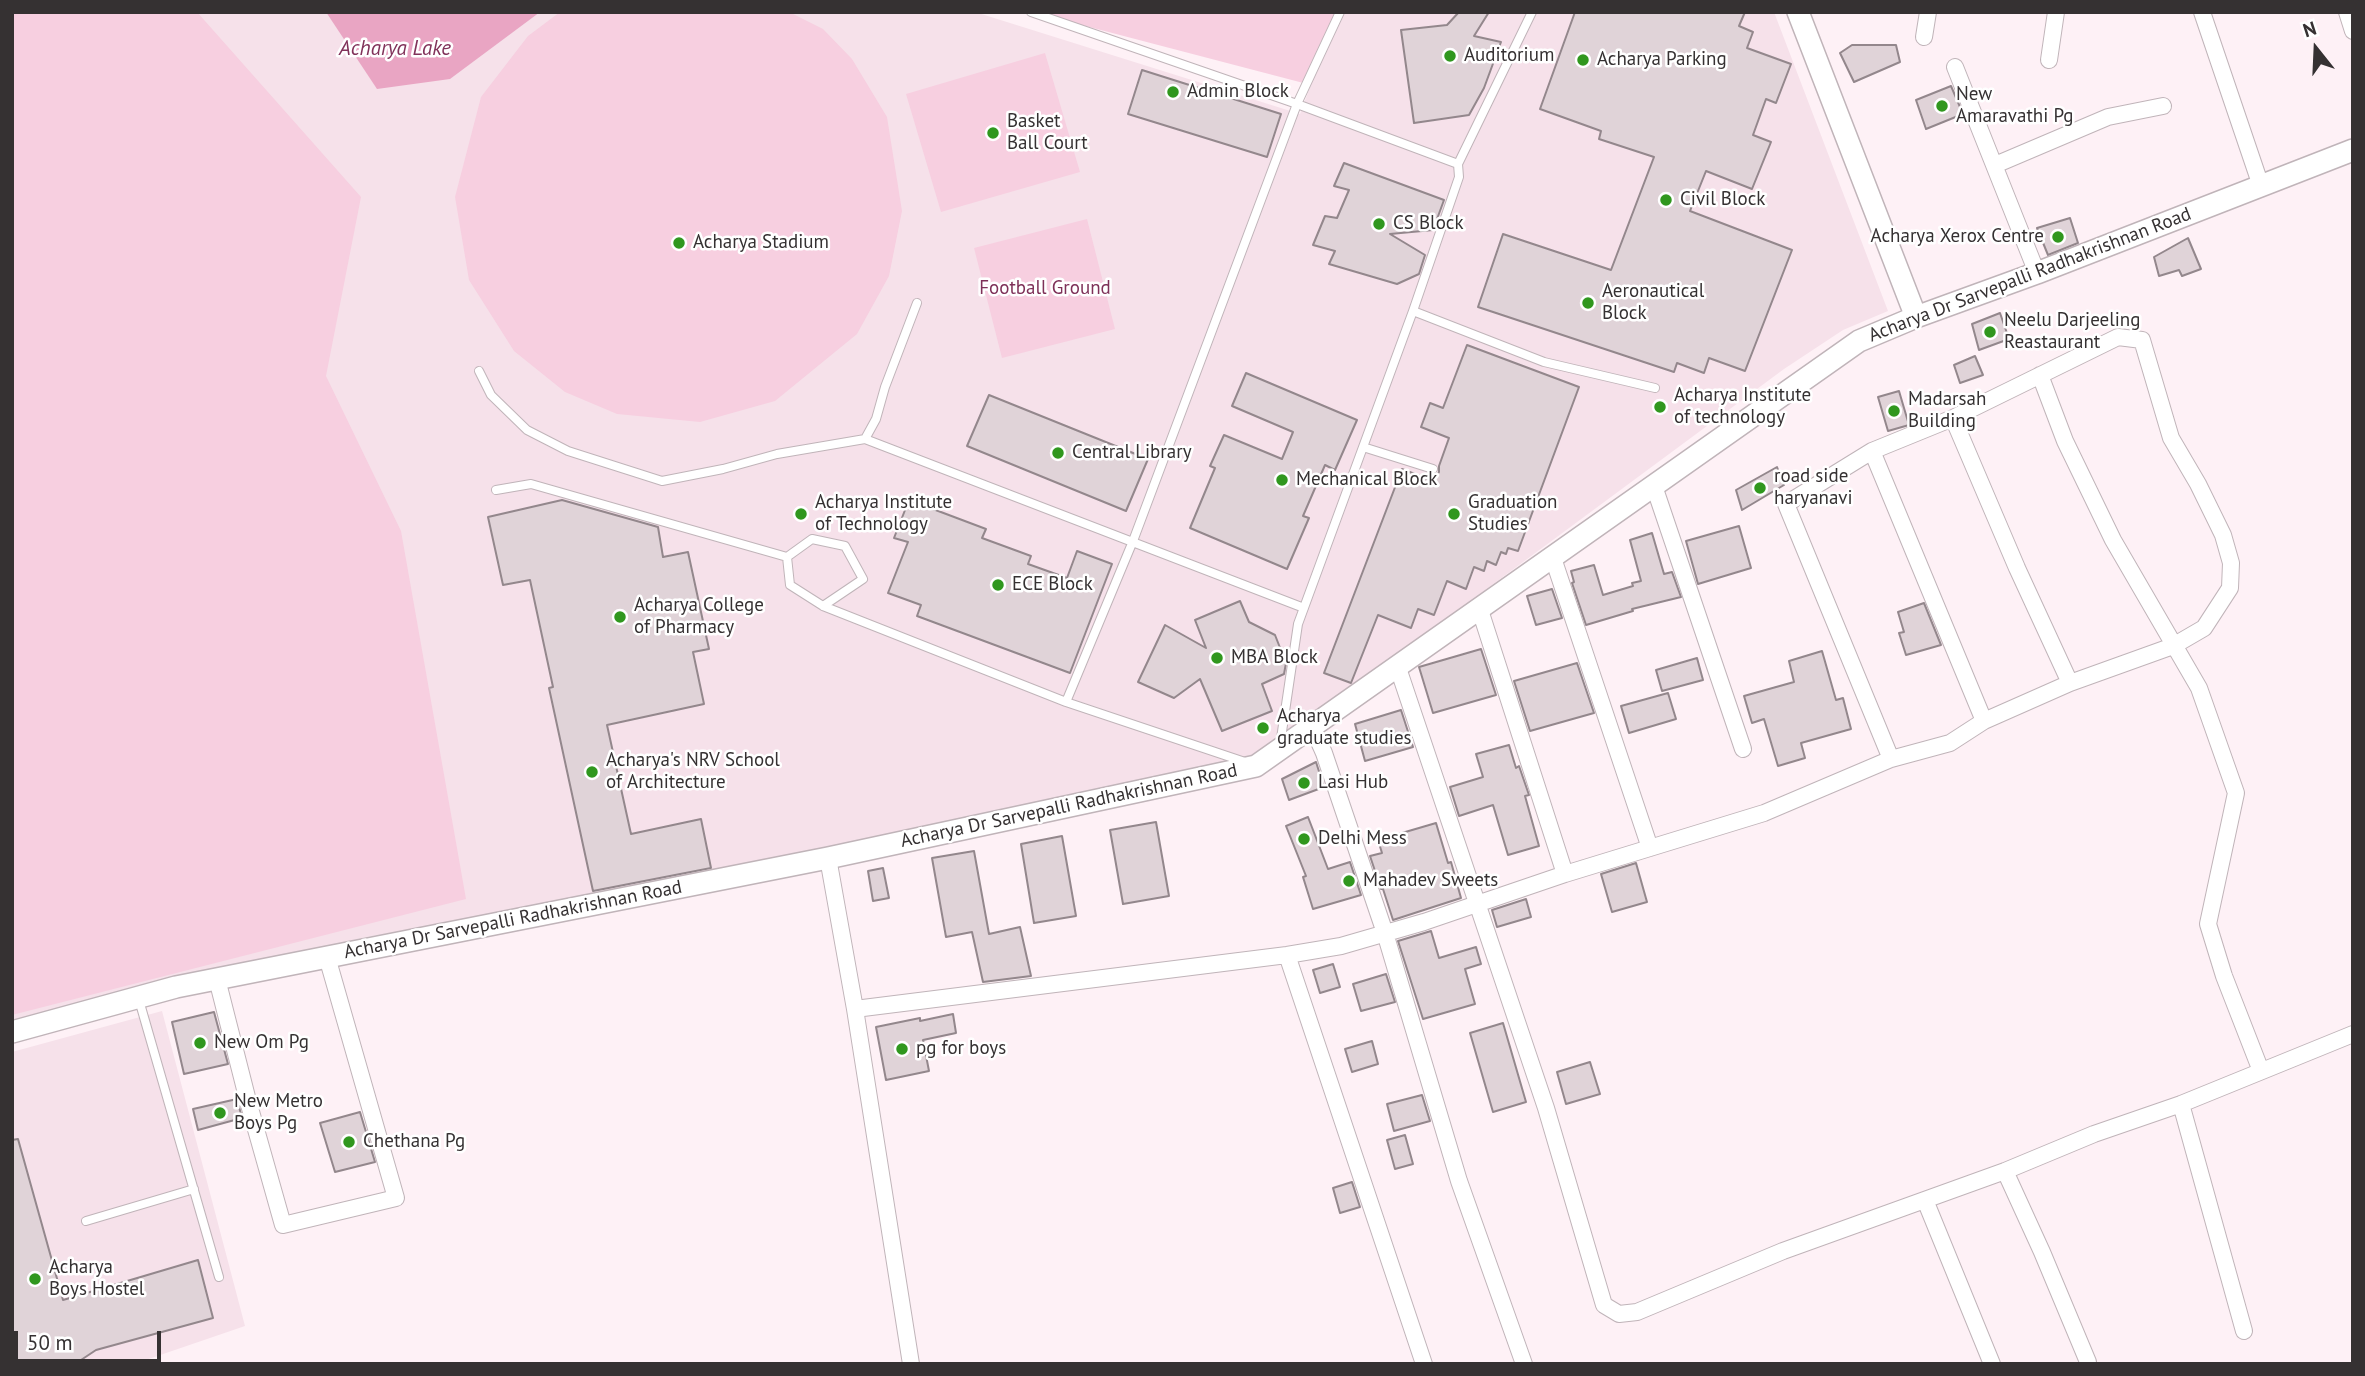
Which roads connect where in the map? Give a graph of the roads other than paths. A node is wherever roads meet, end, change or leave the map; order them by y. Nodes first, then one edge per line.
1 (1031, 12) edge
2 (1340, 12) edge
3 (1532, 12) edge
4 (1798, 12) edge
5 (1928, 12) edge
6 (2056, 12) edge
7 (2202, 12) edge
8 (2347, 12) edge
9 (2353, 31) edge
10 (1924, 37) dead end
11 (2049, 60) dead end
12 (1955, 67) dead end
13 (1297, 104) junction
14 (2163, 106) dead end
15 (2353, 150) edge
16 (1458, 164) junction
17 (1995, 165) junction
18 (2262, 186) junction
19 (2038, 273) junction
20 (917, 303) dead end
21 (1413, 311) junction
22 (1916, 317) junction
23 (479, 371) dead end
24 (2040, 375) junction
25 (1655, 388) dead end
26 (1953, 418) junction
27 (865, 439) junction
28 (1363, 447) junction
29 (1872, 451) junction
30 (1433, 469) dead end
31 (1654, 486) junction
32 (496, 490) dead end
33 (1133, 541) junction
34 (1552, 555) junction
35 (787, 557) junction
36 (823, 606) junction
37 (1479, 607) junction
38 (1304, 608) junction
39 (2174, 646) junction
40 (1397, 665) junction
41 (2070, 683) junction
42 (1066, 702) junction
43 (1984, 721) junction
44 (1312, 726) junction
45 (1280, 749) junction
46 (1742, 749) dead end
47 (1891, 759) junction
48 (1256, 766) junction
49 (1650, 848) junction
50 (828, 858) junction
51 (1565, 874) junction
52 (1477, 903) junction
53 (1384, 933) junction
54 (1287, 955) junction
55 (327, 957) junction
56 (217, 978) junction
57 (138, 998) junction
58 (855, 1009) junction
59 (12, 1032) edge
60 (2353, 1034) edge
61 (2262, 1071) junction
62 (2181, 1104) junction
63 (2005, 1171) junction
64 (194, 1189) junction
65 (1925, 1200) junction
66 (86, 1221) dead end
67 (219, 1277) dead end
68 (2244, 1331) dead end
69 (911, 1364) edge
70 (1424, 1364) edge
71 (1524, 1364) edge
72 (1992, 1364) edge
73 (2087, 1364) edge

1 - 13 lane
2 - 13 lane
3 - 16 lane
4 - 22 street
5 - 10 street
6 - 11 street
7 - 18 street
8 - 9 street
12 - 17 street
13 - 16 lane
13 - 33 lane
14 - 17 street
15 - 18 street, Acharya Dr Sarvepalli Radhakrishnan Road
16 - 21 lane
17 - 19 street
18 - 19 street, Acharya Dr Sarvepalli Radhakrishnan Road
19 - 22 street, Acharya Dr Sarvepalli Radhakrishnan Road
20 - 27 lane
21 - 25 lane
21 - 28 lane
22 - 31 street, Acharya Dr Sarvepalli Radhakrishnan Road
23 - 27 lane
24 - 26 street
24 - 39 street
24 - 39 street
26 - 29 street
26 - 41 street
27 - 33 lane
28 - 30 lane
28 - 38 lane
29 - 43 street
29 - 47 street
31 - 34 street, Acharya Dr Sarvepalli Radhakrishnan Road
31 - 46 street
32 - 35 lane
33 - 38 lane
33 - 42 lane
34 - 37 street, Acharya Dr Sarvepalli Radhakrishnan Road
34 - 49 street
35 - 36 lane
35 - 36 lane
36 - 42 lane
37 - 40 street, Acharya Dr Sarvepalli Radhakrishnan Road
37 - 51 street
38 - 45 lane
39 - 41 street
39 - 61 street
40 - 44 street, Acharya Dr Sarvepalli Radhakrishnan Road
40 - 52 street
41 - 43 street
42 - 48 lane
43 - 47 street
44 - 45 street, Acharya Dr Sarvepalli Radhakrishnan Road
44 - 53 street
45 - 48 street, Acharya Dr Sarvepalli Radhakrishnan Road
47 - 49 street
48 - 50 street, Acharya Dr Sarvepalli Radhakrishnan Road
49 - 51 street
50 - 55 street, Acharya Dr Sarvepalli Radhakrishnan Road
50 - 58 street
51 - 52 street
52 - 53 street
52 - 65 street
53 - 54 street
53 - 71 street
54 - 58 street
54 - 70 street
55 - 56 street, Acharya Dr Sarvepalli Radhakrishnan Road
55 - 56 street
56 - 57 street, Acharya Dr Sarvepalli Radhakrishnan Road
57 - 59 street, Acharya Dr Sarvepalli Radhakrishnan Road
57 - 64 lane
58 - 69 street
60 - 61 street
61 - 62 street
62 - 63 street
62 - 68 street
63 - 65 street
63 - 73 street
64 - 66 lane
64 - 67 lane
65 - 72 street

